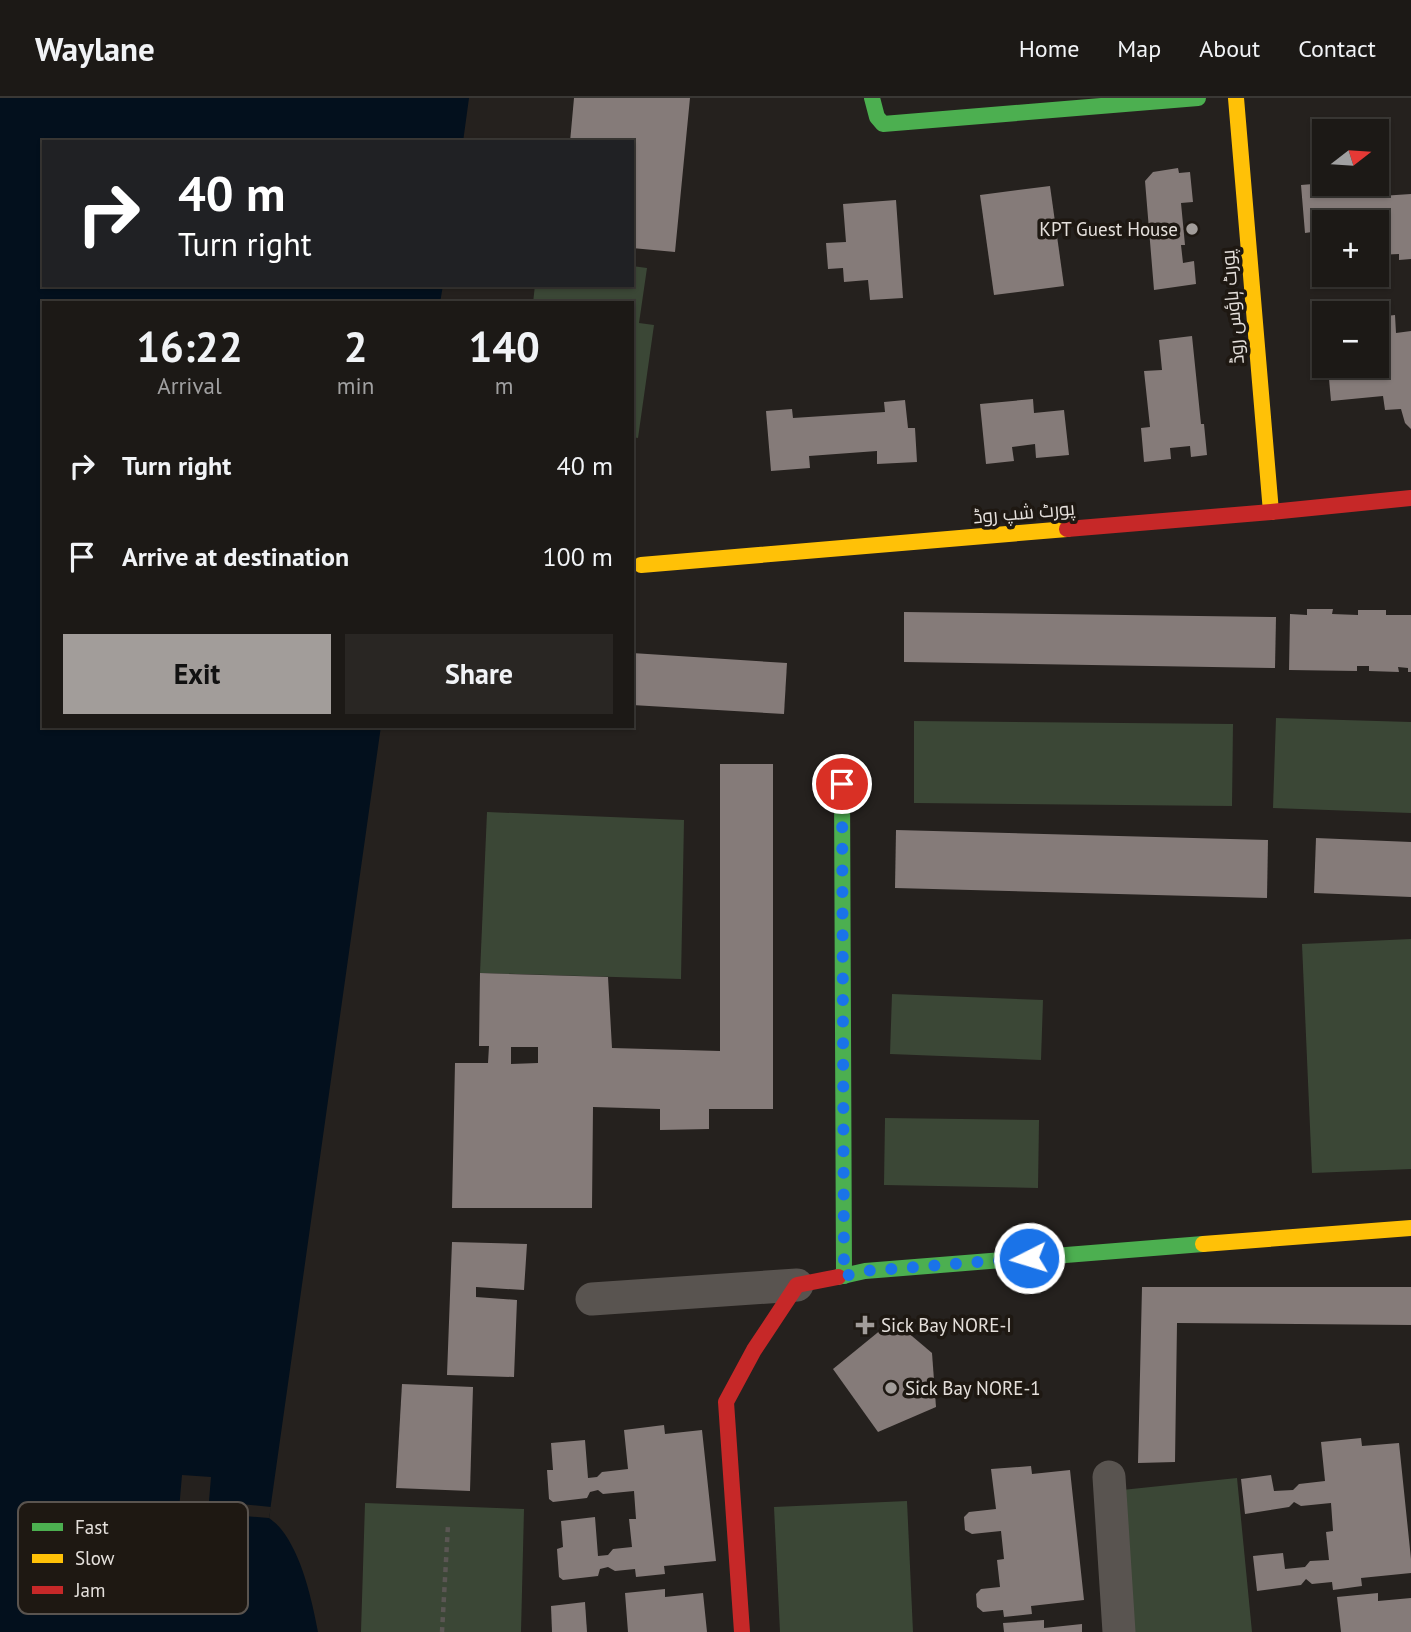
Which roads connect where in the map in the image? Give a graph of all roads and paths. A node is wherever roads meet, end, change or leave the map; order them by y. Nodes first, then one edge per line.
1 (872, 98) edge
2 (1198, 98) edge
3 (1236, 98) edge
4 (1411, 498) edge
5 (1271, 512) junction
6 (641, 565) dead end
7 (842, 784) dead end
8 (1411, 1228) edge
9 (844, 1276) junction
10 (797, 1285) junction
11 (592, 1298) dead end
12 (1109, 1477) dead end
13 (448, 1525) dead end
14 (442, 1632) edge
15 (742, 1632) edge
16 (1119, 1632) edge

1 - 2 street
3 - 5 street, پورٹ ہاؤس روڈ
4 - 5 street, پورٹ شپ روڈ
5 - 6 street, پورٹ شپ روڈ
7 - 9 street
8 - 9 street
9 - 10 street
10 - 11 street
10 - 15 street
12 - 16 street
13 - 14 path

